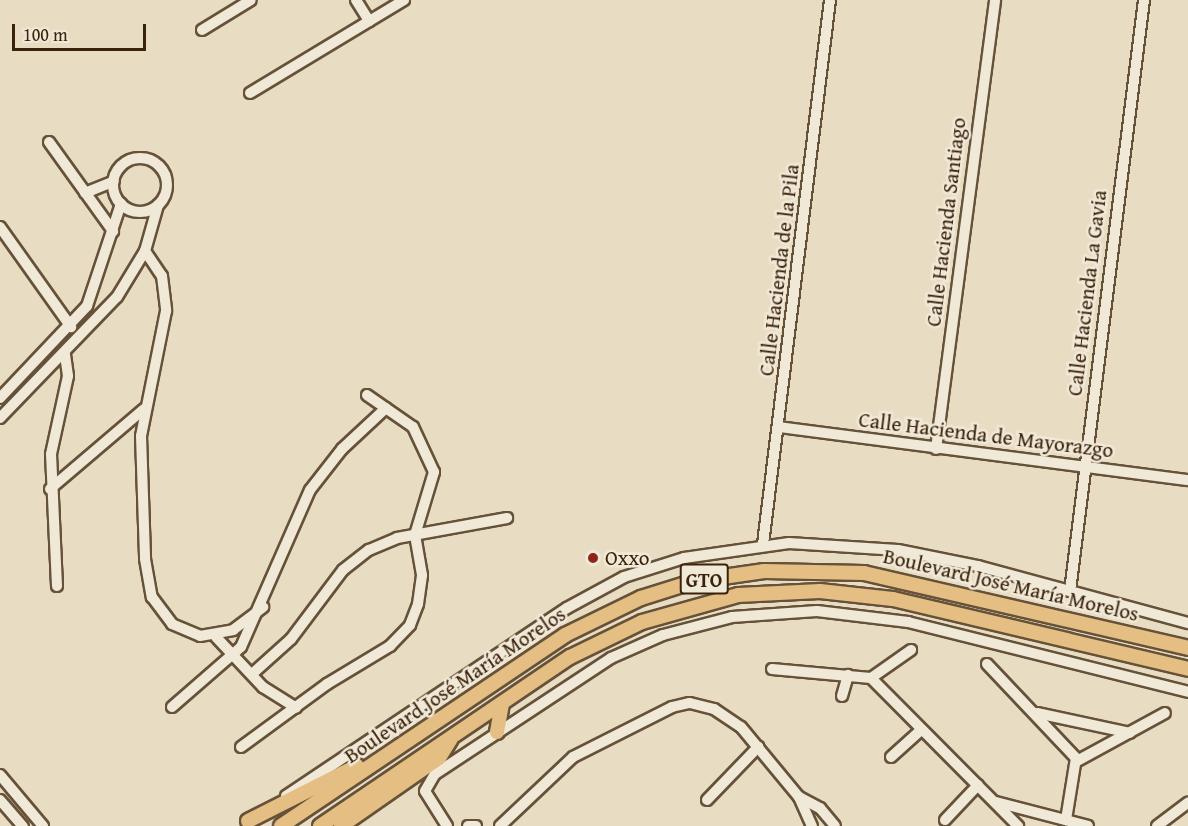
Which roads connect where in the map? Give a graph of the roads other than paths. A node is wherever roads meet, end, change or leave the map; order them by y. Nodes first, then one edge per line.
1 (251, 0) edge
2 (356, 0) edge
3 (404, 0) edge
4 (830, 0) edge
5 (995, 0) edge
6 (1144, 0) edge
7 (369, 21) junction
8 (202, 30) dead end
9 (250, 93) dead end
10 (50, 142) dead end
11 (114, 181) junction
12 (86, 194) junction
13 (122, 204) junction
14 (158, 205) junction
15 (113, 231) junction
16 (1, 232) edge
17 (145, 251) junction
18 (71, 327) junction
19 (65, 354) junction
20 (368, 395) dead end
21 (0, 398) edge
22 (386, 408) junction
23 (144, 409) junction
24 (0, 418) edge
25 (778, 427) junction
26 (936, 449) junction
27 (1085, 468) junction
28 (1188, 480) edge
29 (50, 489) junction
30 (507, 518) dead end
31 (415, 536) junction
32 (763, 544) junction
33 (57, 586) dead end
34 (1070, 591) junction
35 (262, 607) junction
36 (1188, 623) edge
37 (216, 637) junction
38 (1188, 648) edge
39 (911, 650) dead end
40 (234, 654) junction
41 (987, 664) dead end
42 (772, 669) dead end
43 (1188, 669) edge
44 (252, 674) junction
45 (848, 675) junction
46 (871, 678) junction
47 (1188, 692) edge
48 (842, 696) dead end
49 (502, 703) junction
50 (172, 707) dead end
51 (296, 708) junction
52 (1037, 713) junction
53 (1165, 713) dead end
54 (921, 730) junction
55 (497, 732) junction
56 (1130, 733) junction
57 (452, 737) junction
58 (407, 741) junction
59 (241, 747) dead end
60 (758, 747) junction
61 (891, 757) dead end
62 (1077, 761) junction
63 (0, 775) edge
64 (978, 785) junction
65 (799, 797) junction
66 (0, 800) edge
67 (707, 800) dead end
68 (993, 802) junction
69 (1188, 802) edge
70 (945, 819) dead end
71 (1066, 820) junction
72 (1169, 822) edge
73 (245, 824) edge
74 (809, 825) edge
75 (22, 826) edge
76 (44, 826) edge
77 (281, 826) edge
78 (320, 826) edge
79 (341, 826) edge
80 (447, 826) edge
81 (468, 826) edge
82 (476, 826) edge
83 (500, 826) edge
84 (835, 826) edge
85 (1018, 826) edge
86 (1089, 826) edge
87 (1157, 826) edge

1 - 8 street
2 - 7 street
3 - 7 street
4 - 25 street, Calle Hacienda de la Pila
5 - 26 street, Calle Hacienda Santiago
6 - 27 street, Calle Hacienda La Gavia
7 - 9 street
10 - 12 street
11 - 12 street
11 - 13 street
11 - 14 street
12 - 15 street
13 - 14 street
13 - 15 street
14 - 17 street
15 - 18 street
16 - 18 street
17 - 19 street
17 - 23 street
18 - 21 street
19 - 24 street
19 - 29 street
20 - 22 street
22 - 31 street
22 - 35 street
23 - 29 street
23 - 37 street
25 - 26 street, Calle Hacienda de Mayorazgo
25 - 32 street, Calle Hacienda de la Pila
26 - 27 street, Calle Hacienda de Mayorazgo
27 - 28 street, Calle Hacienda de Mayorazgo
27 - 34 street, Calle Hacienda La Gavia
29 - 33 street
30 - 31 street
31 - 44 street
31 - 51 street
32 - 34 street
32 - 73 street
34 - 36 street
35 - 37 street
35 - 40 street
37 - 40 street
38 - 58 main road, Boulevard José María Morelos / GTO
39 - 46 street
40 - 44 street
40 - 50 street
41 - 52 street
42 - 45 street
43 - 49 main road, Boulevard José María Morelos / GTO
44 - 51 street
45 - 46 street
45 - 48 street
46 - 54 street
47 - 55 street
49 - 55 main road
49 - 57 main road, Boulevard José María Morelos / GTO
51 - 59 street
52 - 56 street
52 - 62 street
53 - 56 street
54 - 61 street
54 - 64 street
55 - 80 street
56 - 62 street
57 - 78 main road, Boulevard José María Morelos / GTO
57 - 79 main road
58 - 73 main road
58 - 77 main road, Boulevard José María Morelos / GTO
60 - 65 street
60 - 67 street
60 - 83 street
62 - 71 street
63 - 76 street
64 - 68 street
64 - 70 street
65 - 74 street
65 - 84 street
66 - 75 street
68 - 71 street
68 - 85 street
69 - 72 street
71 - 86 street
72 - 87 street
81 - 82 street

